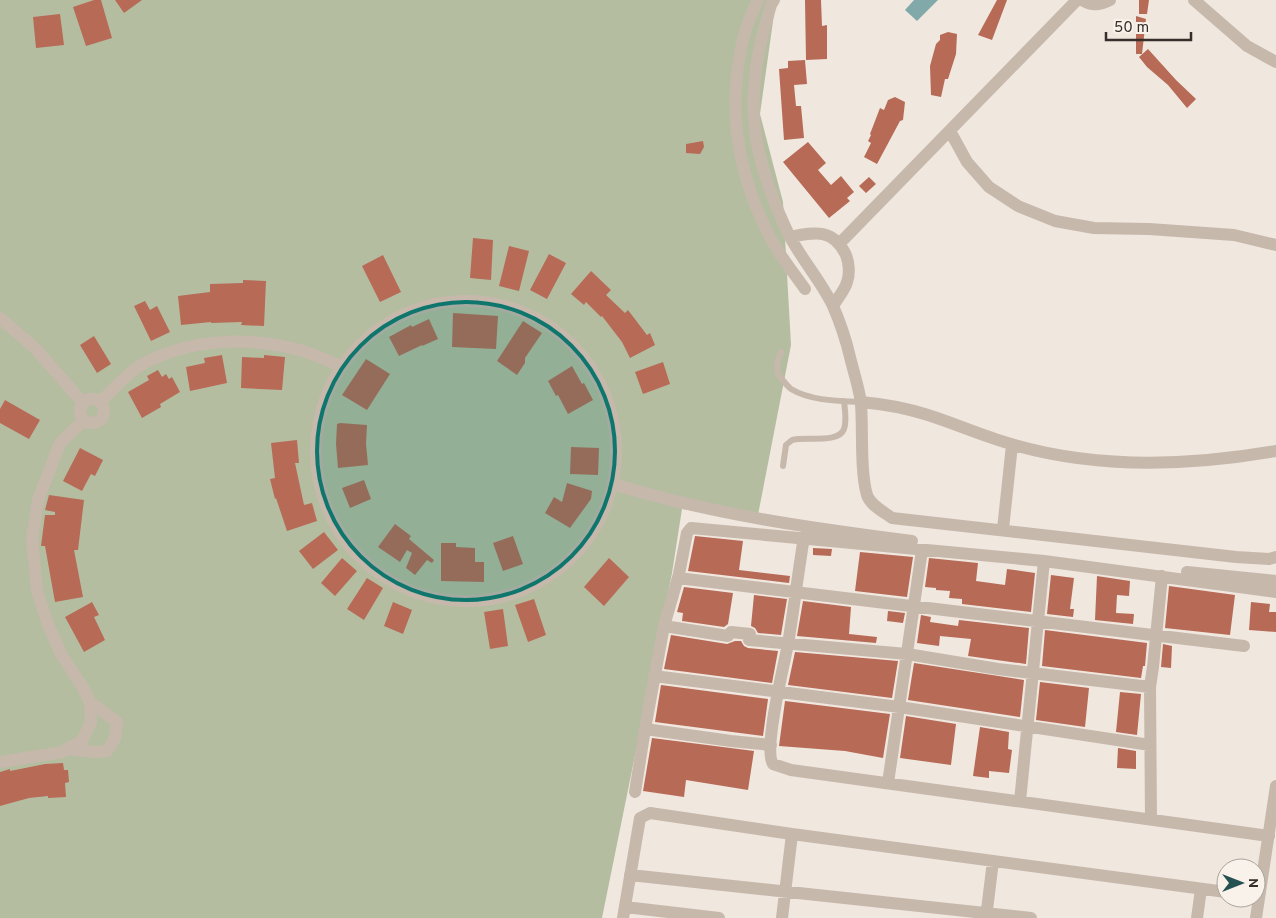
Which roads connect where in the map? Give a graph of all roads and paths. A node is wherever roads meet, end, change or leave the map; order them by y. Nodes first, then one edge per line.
1 (758, 0) edge
2 (774, 0) edge
3 (1077, 0) edge
4 (1082, 0) edge
5 (1110, 0) edge
6 (1194, 0) edge
7 (1276, 62) edge
8 (950, 131) junction
9 (790, 237) junction
10 (840, 243) junction
11 (1276, 245) edge
12 (805, 289) dead end
13 (833, 306) junction
14 (0, 318) edge
15 (780, 352) dead end
16 (342, 367) junction
17 (100, 402) junction
18 (844, 402) junction
19 (861, 402) junction
20 (83, 403) junction
21 (84, 420) junction
22 (1012, 445) junction
23 (1276, 452) edge
24 (783, 466) dead end
25 (613, 484) junction
26 (1002, 529) junction
27 (804, 538) junction
28 (922, 550) junction
29 (1276, 557) edge
30 (1044, 561) junction
31 (1162, 576) junction
32 (678, 578) junction
33 (1276, 581) edge
34 (794, 592) junction
35 (1276, 592) edge
36 (914, 606) junction
37 (1038, 621) junction
38 (664, 626) junction
39 (1156, 636) junction
40 (788, 643) junction
41 (1244, 646) dead end
42 (907, 654) junction
43 (1033, 673) junction
44 (654, 676) junction
45 (1150, 687) junction
46 (778, 691) junction
47 (90, 702) junction
48 (899, 706) junction
49 (1028, 726) junction
50 (645, 729) junction
51 (771, 745) junction
52 (1150, 746) junction
53 (66, 749) junction
54 (0, 762) edge
55 (888, 783) junction
56 (1276, 786) edge
57 (634, 792) dead end
58 (1020, 801) junction
59 (1151, 819) junction
60 (792, 834) junction
61 (1269, 836) junction
62 (1265, 858) edge
63 (992, 861) junction
64 (630, 875) junction
65 (1201, 889) junction
66 (784, 891) junction
67 (1216, 891) edge
68 (624, 913) edge
69 (986, 916) edge
70 (720, 918) edge
71 (782, 918) edge
72 (1031, 918) edge
73 (1196, 918) edge

1 - 12 street
2 - 9 street
3 - 8 street
4 - 5 street
6 - 7 street
8 - 10 street
8 - 11 street
9 - 10 street
9 - 13 street
10 - 13 street
13 - 19 street
14 - 20 street
15 - 18 lane
16 - 17 street
16 - 25 street
16 - 25 street
17 - 20 street
17 - 21 street
18 - 19 lane
18 - 24 lane
19 - 22 street
19 - 26 street
20 - 21 street
21 - 47 street
22 - 23 street
22 - 26 street
25 - 33 street
26 - 29 street
27 - 28 street
27 - 32 street
27 - 34 street
28 - 30 street
28 - 36 street
30 - 31 street
30 - 37 street
31 - 35 street
31 - 39 street
32 - 34 street
32 - 38 street
34 - 36 street
34 - 40 street
36 - 37 street
36 - 42 street
37 - 39 street
37 - 43 street
38 - 40 street
38 - 44 street
39 - 41 street
39 - 45 street
40 - 42 street
40 - 46 street
42 - 43 street
42 - 48 street
43 - 45 street
43 - 49 street
44 - 46 street
44 - 50 street
45 - 52 street
46 - 48 street
46 - 51 street
47 - 53 street
47 - 53 street
48 - 49 street
48 - 55 street
49 - 52 street
49 - 58 street
50 - 51 street
50 - 57 street
51 - 55 street
52 - 59 street
53 - 54 street
55 - 58 street
56 - 61 street
58 - 59 street
59 - 61 street
60 - 63 street
60 - 64 street
60 - 66 street
61 - 62 street
63 - 65 street
63 - 69 street
64 - 66 street
64 - 68 street
65 - 67 street
65 - 73 street
66 - 69 street
66 - 71 street
68 - 70 street
69 - 72 street

